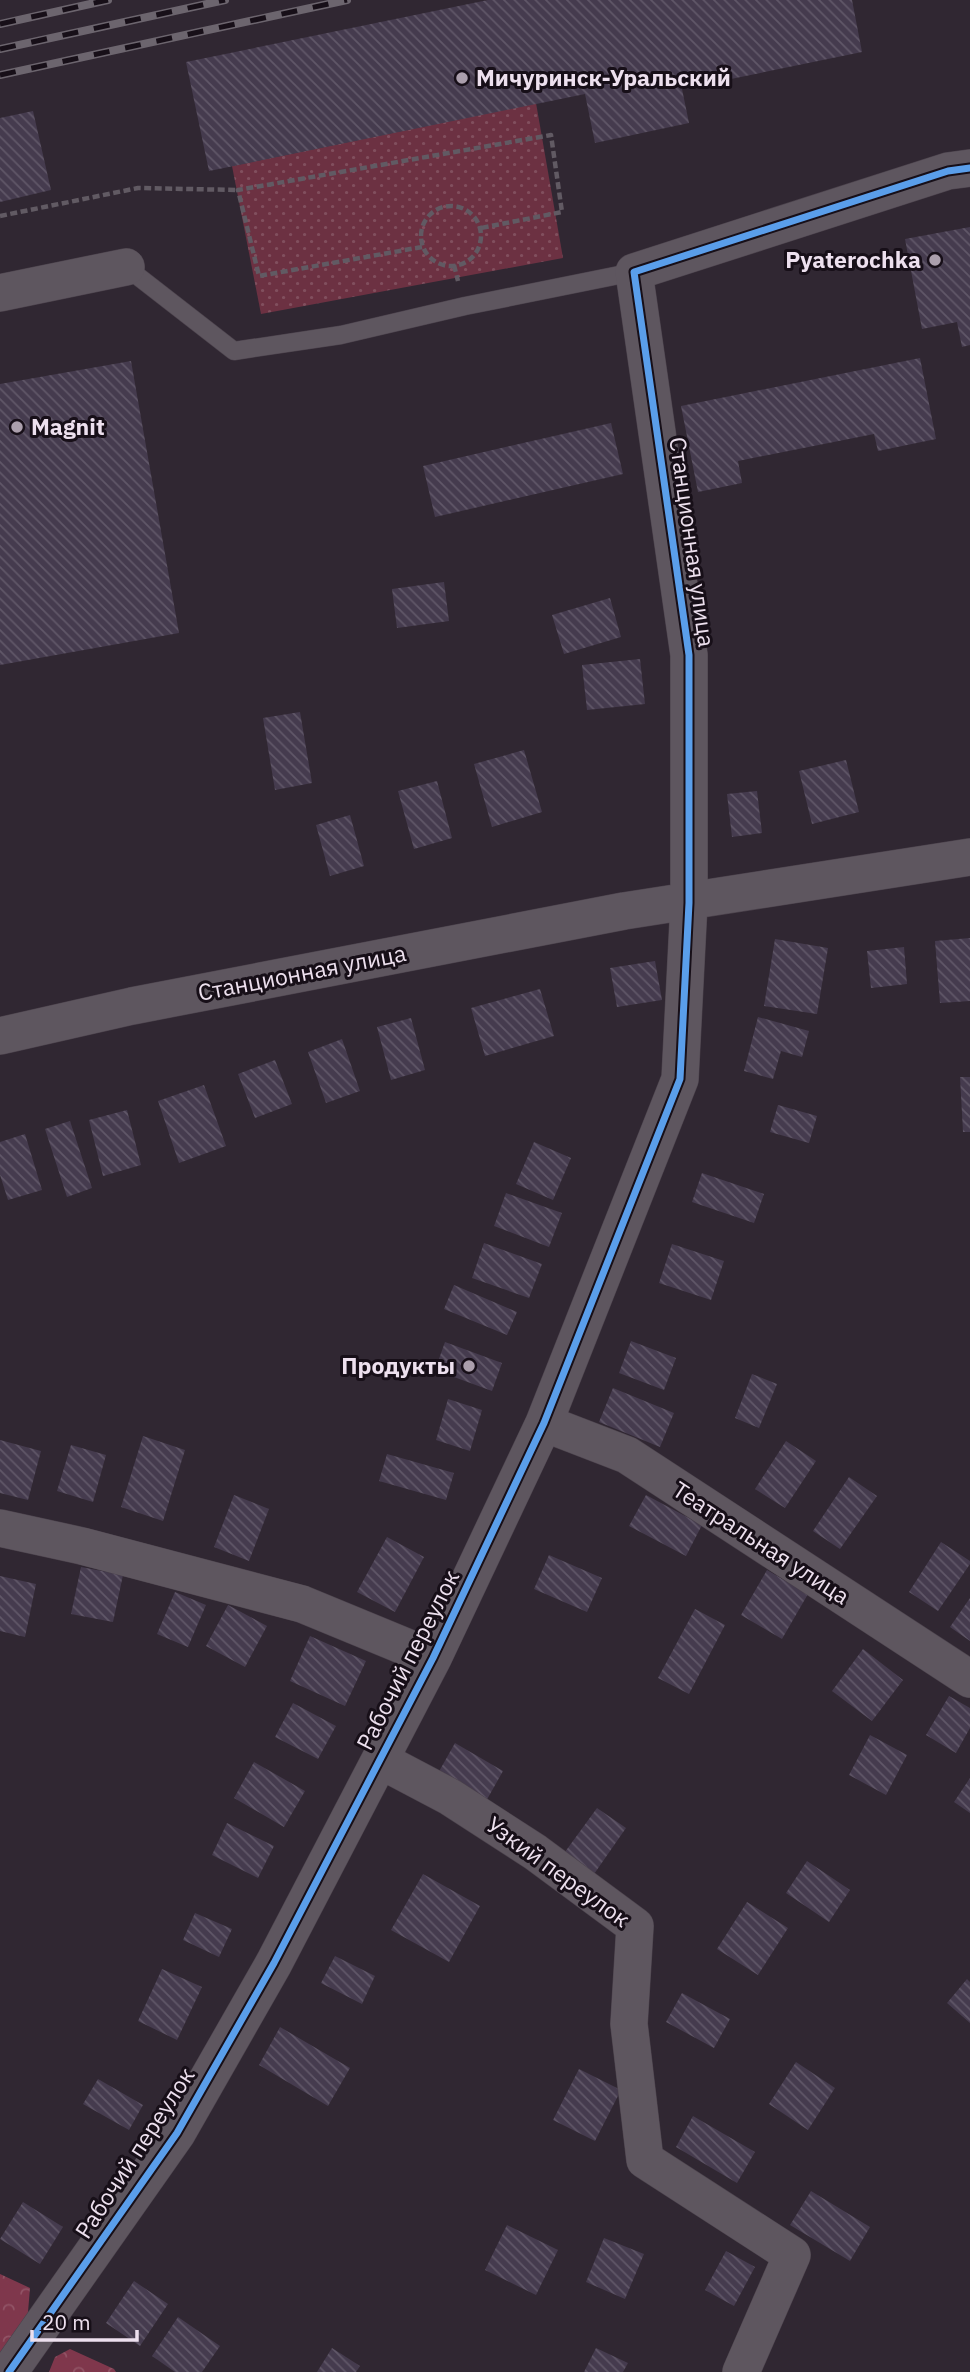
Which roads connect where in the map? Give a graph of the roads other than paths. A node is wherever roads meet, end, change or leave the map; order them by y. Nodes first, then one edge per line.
1 (970, 168) edge
2 (126, 267) joint
3 (634, 272) junction
4 (0, 293) edge
5 (970, 858) edge
6 (689, 903) junction
7 (0, 1036) edge
8 (544, 1423) junction
9 (0, 1528) edge
10 (433, 1658) junction
11 (970, 1679) edge
12 (380, 1759) junction
13 (9, 2372) edge
14 (741, 2372) edge

1 - 3 street
2 - 3 lane
2 - 4 street
3 - 6 street, Станционная улица
5 - 6 street, Станционная улица
6 - 7 street, Станционная улица
6 - 8 street, Рабочий переулок
8 - 10 street, Рабочий переулок
8 - 11 street, Театральная улица
9 - 10 street
10 - 12 street, Рабочий переулок
12 - 13 street, Рабочий переулок
12 - 14 street, Узкий переулок

